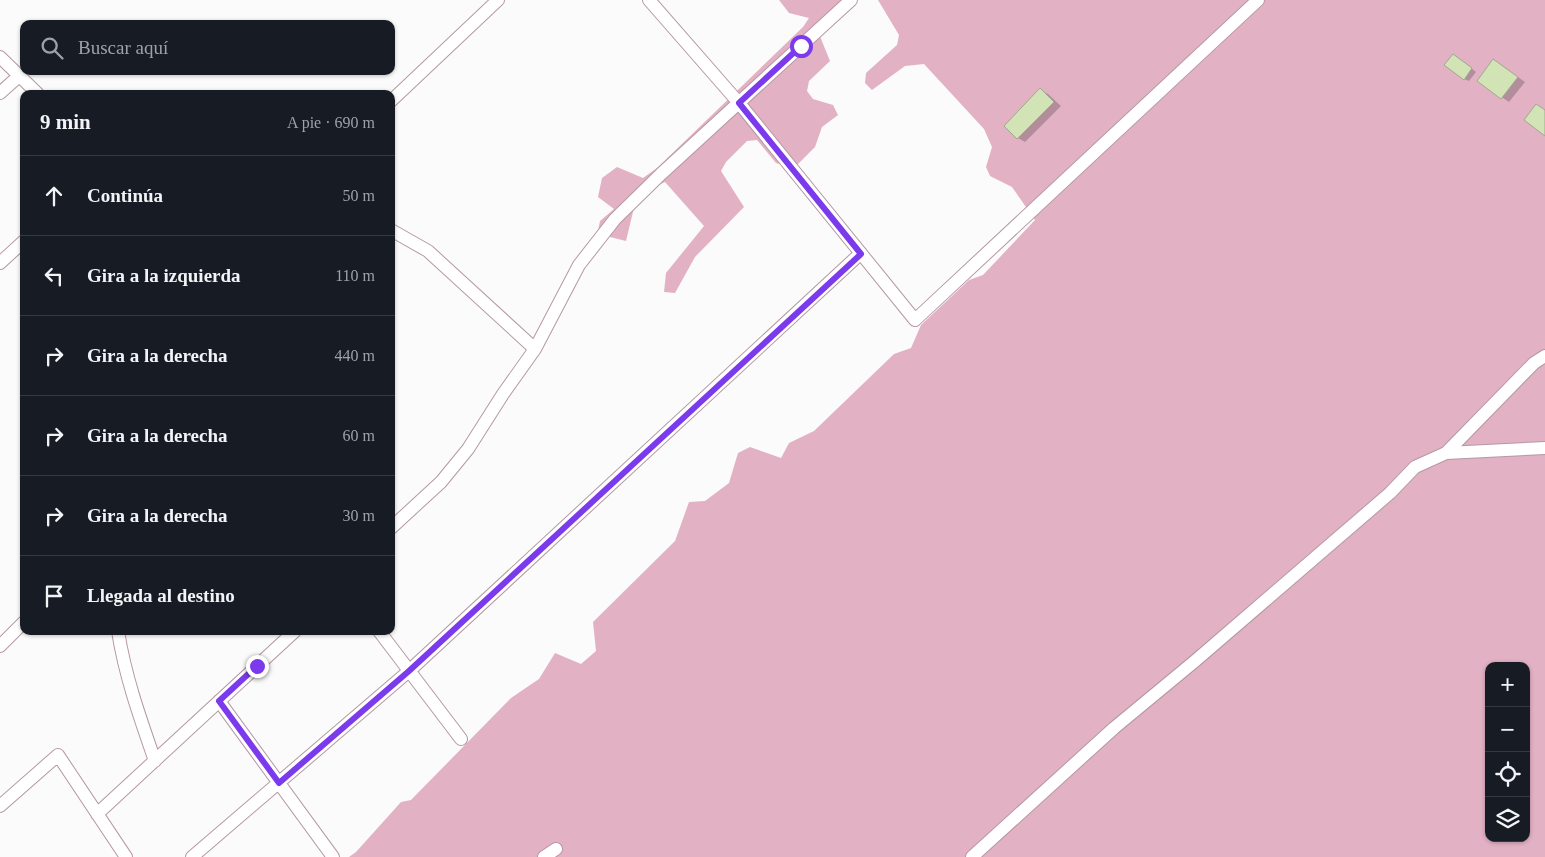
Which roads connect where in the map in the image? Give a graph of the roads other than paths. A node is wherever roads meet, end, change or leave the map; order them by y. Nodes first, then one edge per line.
1 (498, 0) edge
2 (649, 0) edge
3 (852, 0) edge
4 (1258, 0) edge
5 (0, 57) edge
6 (19, 76) junction
7 (34, 90) edge
8 (0, 93) edge
9 (395, 97) edge
10 (739, 103) junction
11 (395, 232) edge
12 (20, 245) edge
13 (861, 254) junction
14 (0, 263) edge
15 (535, 349) junction
16 (1545, 356) edge
17 (1545, 448) edge
18 (1446, 453) junction
19 (395, 524) edge
20 (20, 626) edge
21 (119, 635) edge
22 (291, 635) edge
23 (382, 635) edge
24 (0, 646) edge
25 (409, 671) junction
26 (219, 701) junction
27 (461, 738) dead end
28 (154, 761) junction
29 (279, 783) junction
30 (0, 806) edge
31 (97, 814) junction
32 (556, 849) dead end
33 (126, 857) edge
34 (192, 857) edge
35 (334, 857) edge
36 (544, 857) edge
37 (972, 857) edge

1 - 9 lane
2 - 10 lane
3 - 10 lane
4 - 13 lane
5 - 6 lane
6 - 7 lane
6 - 8 lane
10 - 13 lane
10 - 15 lane
11 - 15 lane
12 - 14 lane
13 - 25 lane
15 - 19 lane
16 - 18 lane
17 - 18 lane
18 - 37 lane
20 - 24 lane
21 - 28 lane
22 - 26 lane
23 - 25 lane
25 - 27 lane
25 - 29 lane
26 - 28 lane
26 - 29 lane
28 - 31 lane
29 - 34 lane
29 - 35 lane
30 - 31 lane
31 - 33 lane
32 - 36 lane

